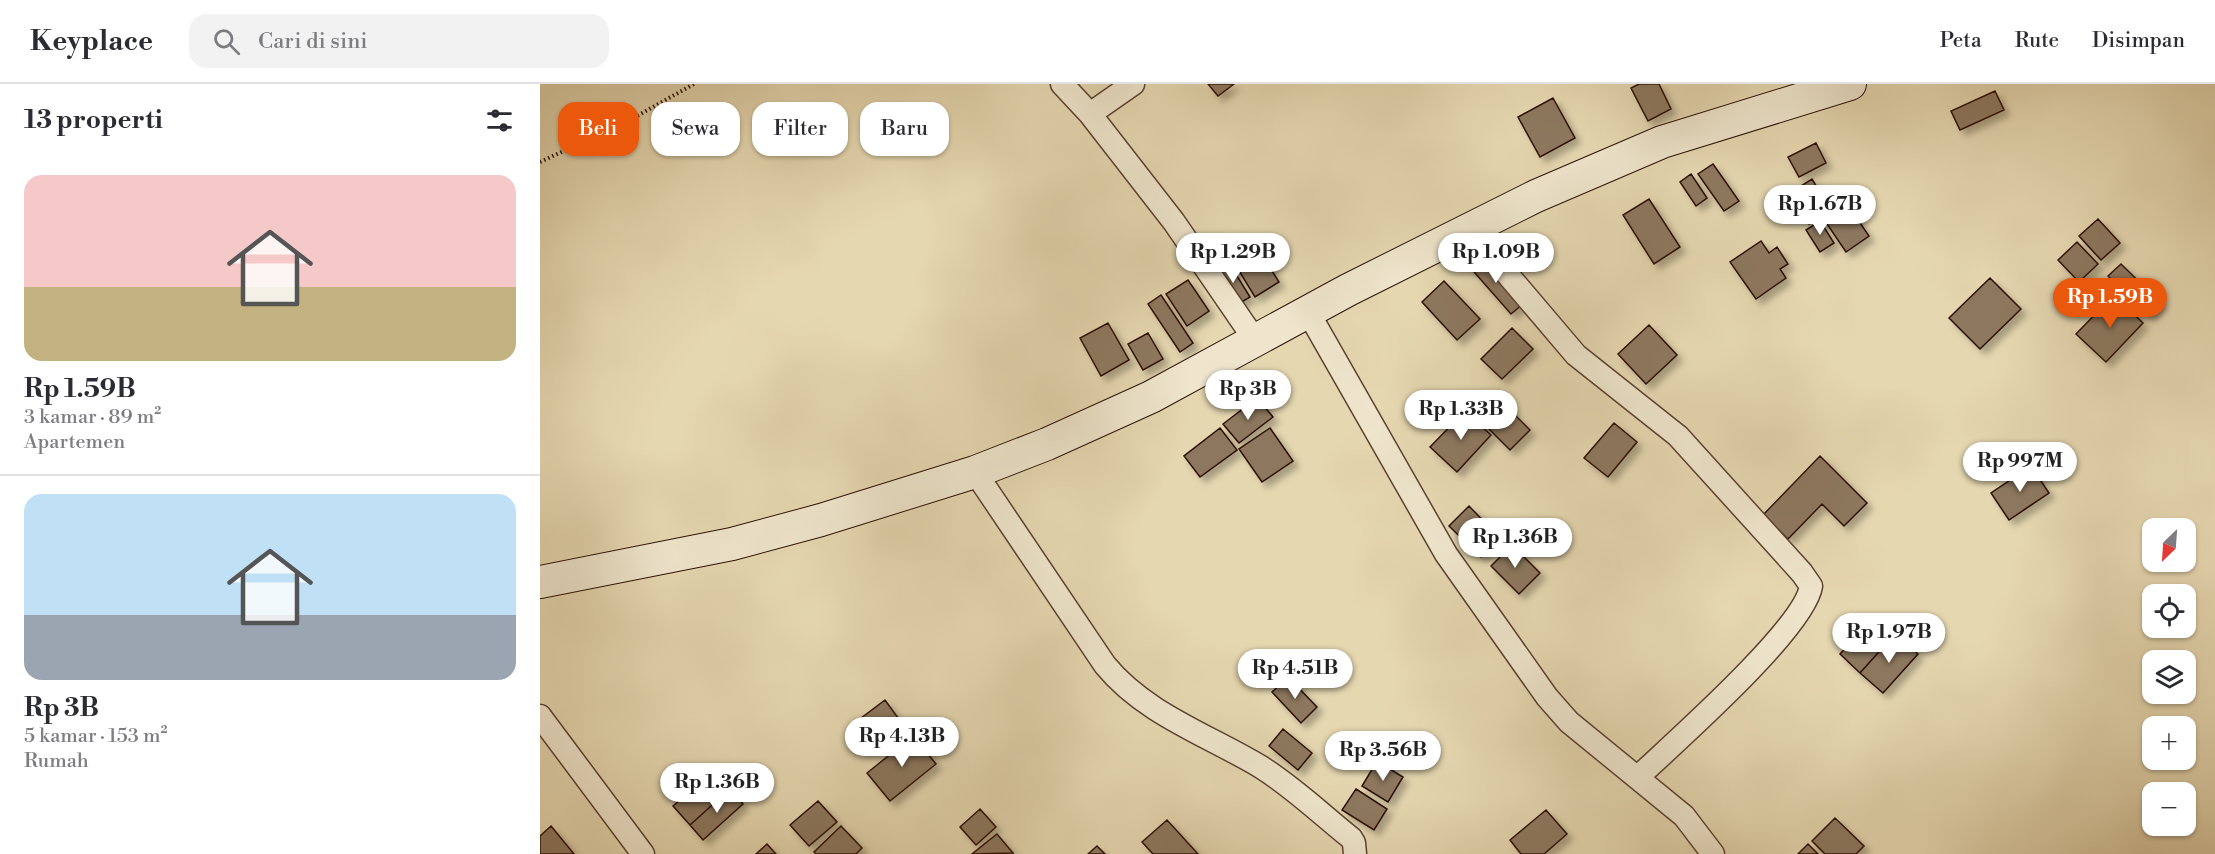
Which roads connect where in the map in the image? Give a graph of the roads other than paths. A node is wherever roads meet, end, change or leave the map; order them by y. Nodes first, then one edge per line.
1 (1062, 84) edge
2 (1133, 84) edge
3 (1850, 84) edge
4 (1090, 114) junction
5 (1468, 228) junction
6 (1308, 312) junction
7 (1255, 340) junction
8 (975, 472) junction
9 (540, 582) edge
10 (540, 716) edge
11 (1638, 777) junction
12 (644, 854) edge
13 (1356, 854) edge
14 (1713, 854) edge

1 - 4 street
2 - 4 street
3 - 5 street
4 - 7 street
5 - 6 street
5 - 11 street
6 - 7 street
6 - 11 street
7 - 8 street
8 - 9 street
8 - 13 street
10 - 12 street
11 - 14 street

